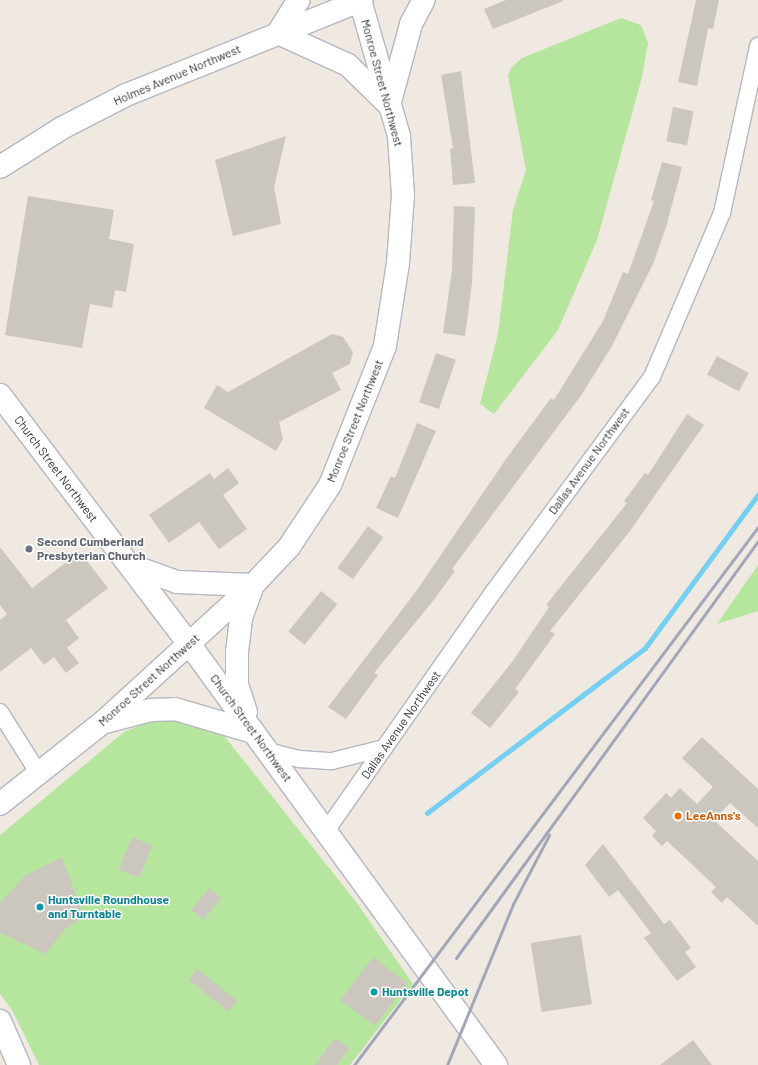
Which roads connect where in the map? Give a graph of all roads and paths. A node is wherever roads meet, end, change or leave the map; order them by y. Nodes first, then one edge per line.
1 (299, 0) edge
2 (360, 0) edge
3 (424, 0) edge
4 (278, 33) junction
5 (758, 46) edge
6 (389, 105) junction
7 (0, 167) edge
8 (0, 395) edge
9 (129, 564) junction
10 (253, 585) junction
11 (190, 645) junction
12 (0, 712) edge
13 (102, 723) junction
14 (253, 732) junction
15 (384, 748) junction
16 (267, 751) junction
17 (39, 774) junction
18 (0, 804) edge
19 (326, 831) junction
20 (0, 1021) edge
21 (19, 1065) edge
22 (496, 1065) edge

1 - 4 street
2 - 4 street, Holmes Avenue Northwest
2 - 6 street, Monroe Street Northwest
3 - 6 street
4 - 6 street
4 - 7 street, Holmes Avenue Northwest
5 - 15 street, Dallas Avenue Northwest
6 - 10 street, Monroe Street Northwest
8 - 9 street, Church Street Northwest
9 - 10 street
9 - 11 street, Church Street Northwest
10 - 11 street, Monroe Street Northwest
10 - 14 street
11 - 13 street, Monroe Street Northwest
11 - 14 street, Church Street Northwest
12 - 17 street
13 - 14 street
13 - 17 street, Monroe Street Northwest
14 - 16 street, Church Street Northwest
15 - 16 street
15 - 19 street, Dallas Avenue Northwest
16 - 19 street, Church Street Northwest
17 - 18 street, Monroe Street Northwest
19 - 22 street, Church Street Northwest
20 - 21 street

